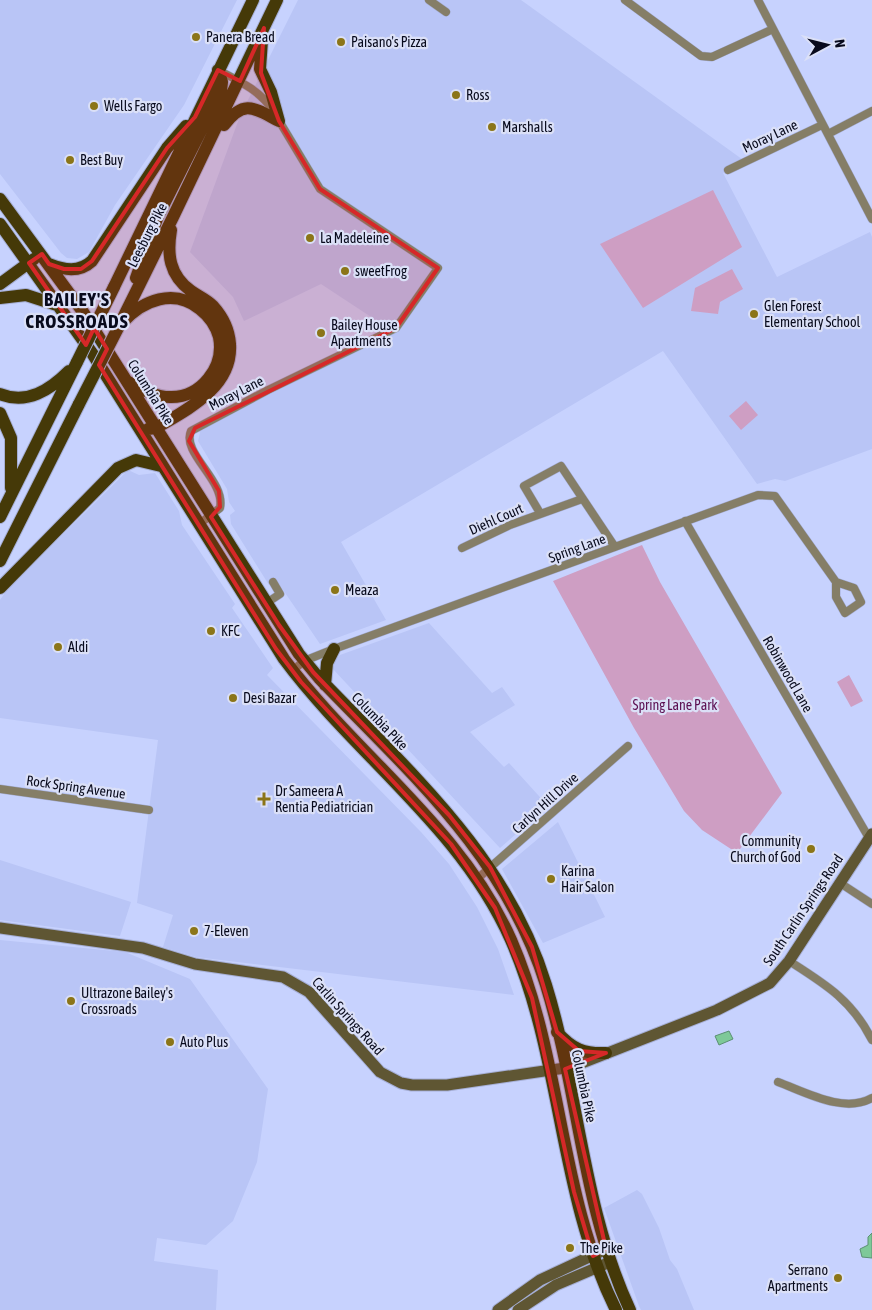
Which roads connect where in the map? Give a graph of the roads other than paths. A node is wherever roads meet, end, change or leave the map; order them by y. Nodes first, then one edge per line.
1 (253, 0) edge
2 (277, 0) edge
3 (429, 0) edge
4 (626, 0) edge
5 (758, 0) edge
6 (446, 12) dead end
7 (264, 28) junction
8 (773, 29) junction
9 (218, 70) junction
10 (240, 81) junction
11 (872, 111) edge
12 (195, 117) junction
13 (280, 121) junction
14 (822, 125) junction
15 (828, 134) junction
16 (207, 147) junction
17 (728, 170) dead end
18 (0, 199) edge
19 (174, 217) junction
20 (872, 218) edge
21 (0, 224) edge
22 (45, 259) junction
23 (29, 263) junction
24 (0, 284) edge
25 (0, 298) edge
26 (60, 306) junction
27 (129, 310) junction
28 (77, 362) junction
29 (126, 381) junction
30 (0, 394) edge
31 (0, 413) edge
32 (137, 427) junction
33 (156, 428) junction
34 (161, 466) junction
35 (10, 494) junction
36 (582, 499) junction
37 (540, 513) junction
38 (0, 516) edge
39 (211, 517) junction
40 (685, 521) junction
41 (198, 525) junction
42 (615, 547) junction
43 (462, 548) dead end
44 (0, 561) edge
45 (273, 582) dead end
46 (836, 582) dead end
47 (0, 588) edge
48 (265, 604) junction
49 (334, 649) junction
50 (304, 661) junction
51 (292, 671) junction
52 (325, 685) junction
53 (628, 746) dead end
54 (0, 789) edge
55 (149, 810) dead end
56 (871, 836) edge
57 (490, 867) junction
58 (477, 879) junction
59 (840, 883) junction
60 (872, 904) edge
61 (0, 928) edge
62 (789, 961) junction
63 (696, 1017) joint
64 (557, 1032) junction
65 (872, 1040) edge
66 (606, 1053) junction
67 (565, 1069) junction
68 (549, 1072) junction
69 (778, 1082) dead end
70 (872, 1098) edge
71 (606, 1249) junction
72 (595, 1262) junction
73 (610, 1262) junction
74 (498, 1310) edge
75 (518, 1310) edge
76 (616, 1310) edge
77 (630, 1310) edge

1 - 9 main road, Leesburg Pike
2 - 7 main road, Leesburg Pike
3 - 6 street
4 - 8 street
5 - 8 street
7 - 10 main road, Leesburg Pike
7 - 13 main road
8 - 14 street
9 - 10 street
9 - 12 main road, Leesburg Pike
9 - 27 main road
10 - 13 street
10 - 16 main road, Leesburg Pike
11 - 15 street
12 - 22 main road
12 - 28 main road, Leesburg Pike, bridge
13 - 16 main road
13 - 39 street, Moray Lane
14 - 15 street
14 - 17 street, Moray Lane
15 - 20 street
16 - 19 main road, Leesburg Pike
18 - 22 main road, Columbia Pike
19 - 27 main road, Leesburg Pike
19 - 33 main road
21 - 23 main road
22 - 23 main road
22 - 29 main road, Columbia Pike
23 - 24 main road
23 - 26 main road
25 - 26 main road
26 - 32 main road
27 - 29 main road
27 - 44 main road, bridge
28 - 30 main road
28 - 35 main road, Leesburg Pike
29 - 33 main road, Columbia Pike
31 - 35 main road
32 - 33 main road
32 - 34 main road
33 - 39 main road, Columbia Pike
34 - 41 main road
34 - 47 main road
35 - 38 main road, Leesburg Pike
36 - 37 street, Diehl Court
36 - 37 street, Diehl Court
36 - 42 street, Diehl Court
37 - 43 street, Diehl Court
39 - 41 street
39 - 48 main road, Columbia Pike
40 - 42 street, Spring Lane
40 - 46 street, Spring Lane
40 - 56 street, Robinwood Lane
41 - 51 main road
42 - 49 street, Spring Lane
45 - 48 street
48 - 50 main road, Columbia Pike
49 - 50 street, Spring Lane
49 - 52 main road
50 - 51 street, Spring Lane
50 - 52 main road, Columbia Pike
51 - 58 main road
52 - 57 main road, Columbia Pike
53 - 57 street, Carlyn Hill Drive
54 - 55 street, Rock Spring Avenue
56 - 59 main road, South Carlin Springs Road
57 - 58 street, Carlyn Hill Drive
57 - 64 main road, Columbia Pike
58 - 68 main road
59 - 60 street
59 - 62 main road, South Carlin Springs Road
61 - 68 main road, Carlin Springs Road
62 - 63 main road, South Carlin Springs Road
62 - 65 street
63 - 66 main road, Carlin Springs Road
64 - 66 main road
64 - 67 main road, Columbia Pike
66 - 67 main road, Carlin Springs Road
67 - 68 main road, Carlin Springs Road
67 - 71 main road, Columbia Pike
68 - 72 main road
69 - 70 street
71 - 72 main road
71 - 73 main road, Columbia Pike
72 - 73 main road
72 - 74 main road
72 - 75 main road
72 - 76 main road
73 - 77 main road, Columbia Pike

